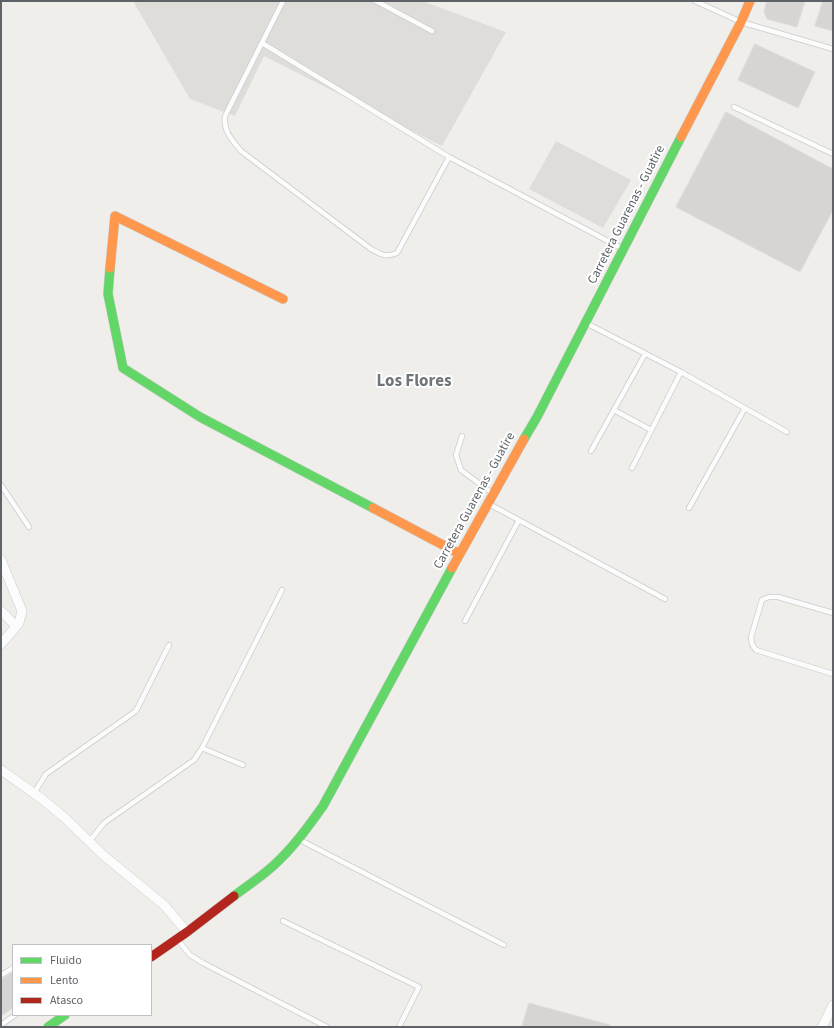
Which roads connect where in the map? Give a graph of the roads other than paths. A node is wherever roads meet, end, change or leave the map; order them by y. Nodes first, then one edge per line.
1 (283, 1) edge
2 (376, 1) edge
3 (694, 1) edge
4 (750, 1) edge
5 (741, 22) junction
6 (432, 31) dead end
7 (262, 43) junction
8 (833, 49) edge
9 (734, 107) dead end
10 (833, 154) edge
11 (449, 157) junction
12 (624, 250) junction
13 (283, 299) dead end
14 (586, 323) junction
15 (645, 354) junction
16 (681, 372) junction
17 (745, 408) junction
18 (614, 410) junction
19 (651, 430) junction
20 (787, 432) dead end
21 (462, 436) dead end
22 (591, 451) dead end
23 (632, 468) dead end
24 (1, 485) edge
25 (493, 494) junction
26 (487, 504) junction
27 (689, 508) dead end
28 (519, 520) junction
29 (29, 527) dead end
30 (460, 554) junction
31 (1, 560) edge
32 (282, 590) dead end
33 (665, 599) dead end
34 (1, 611) edge
35 (833, 613) edge
36 (465, 621) dead end
37 (16, 626) junction
38 (1, 644) edge
39 (169, 645) dead end
40 (833, 674) edge
41 (202, 748) junction
42 (243, 765) dead end
43 (1, 770) edge
44 (34, 793) junction
45 (299, 839) junction
46 (89, 842) junction
47 (282, 921) dead end
48 (187, 932) junction
49 (177, 939) junction
50 (504, 945) dead end
51 (152, 956) edge
52 (12, 969) edge
53 (1, 975) edge
54 (833, 1005) edge
55 (14, 1016) edge
56 (64, 1016) edge
57 (1, 1025) edge
58 (48, 1027) edge
59 (326, 1027) edge
60 (399, 1027) edge
61 (822, 1027) edge

1 - 7 lane
2 - 6 lane
3 - 5 lane
4 - 5 main road, Carretera Guarenas - Guatire
5 - 8 lane
5 - 12 main road, Carretera Guarenas - Guatire
7 - 11 lane
7 - 11 lane
9 - 10 lane
11 - 12 lane
12 - 14 main road, Carretera Guarenas - Guatire
13 - 30 main road
14 - 15 lane
14 - 25 main road, Carretera Guarenas - Guatire
15 - 16 lane
15 - 18 lane
16 - 17 lane
16 - 19 lane
17 - 20 lane
17 - 27 lane
18 - 19 lane
18 - 22 lane
19 - 23 lane
21 - 25 lane
24 - 29 lane
25 - 26 main road, Carretera Guarenas - Guatire
26 - 28 lane
26 - 30 main road, Carretera Guarenas - Guatire
28 - 33 lane
28 - 36 lane
30 - 45 main road, Carretera Guarenas - Guatire
31 - 37 street
32 - 41 lane
34 - 37 street
35 - 40 lane
37 - 38 street
39 - 44 lane
41 - 42 lane
41 - 46 lane
43 - 44 street
44 - 46 street
45 - 48 main road, Carretera Guarenas - Guatire
45 - 50 lane
46 - 48 street
47 - 60 lane
48 - 49 main road, Carretera Guarenas - Guatire
49 - 51 main road, Carretera Guarenas - Guatire
49 - 59 lane
52 - 53 lane
54 - 61 street
55 - 57 lane
56 - 58 main road

